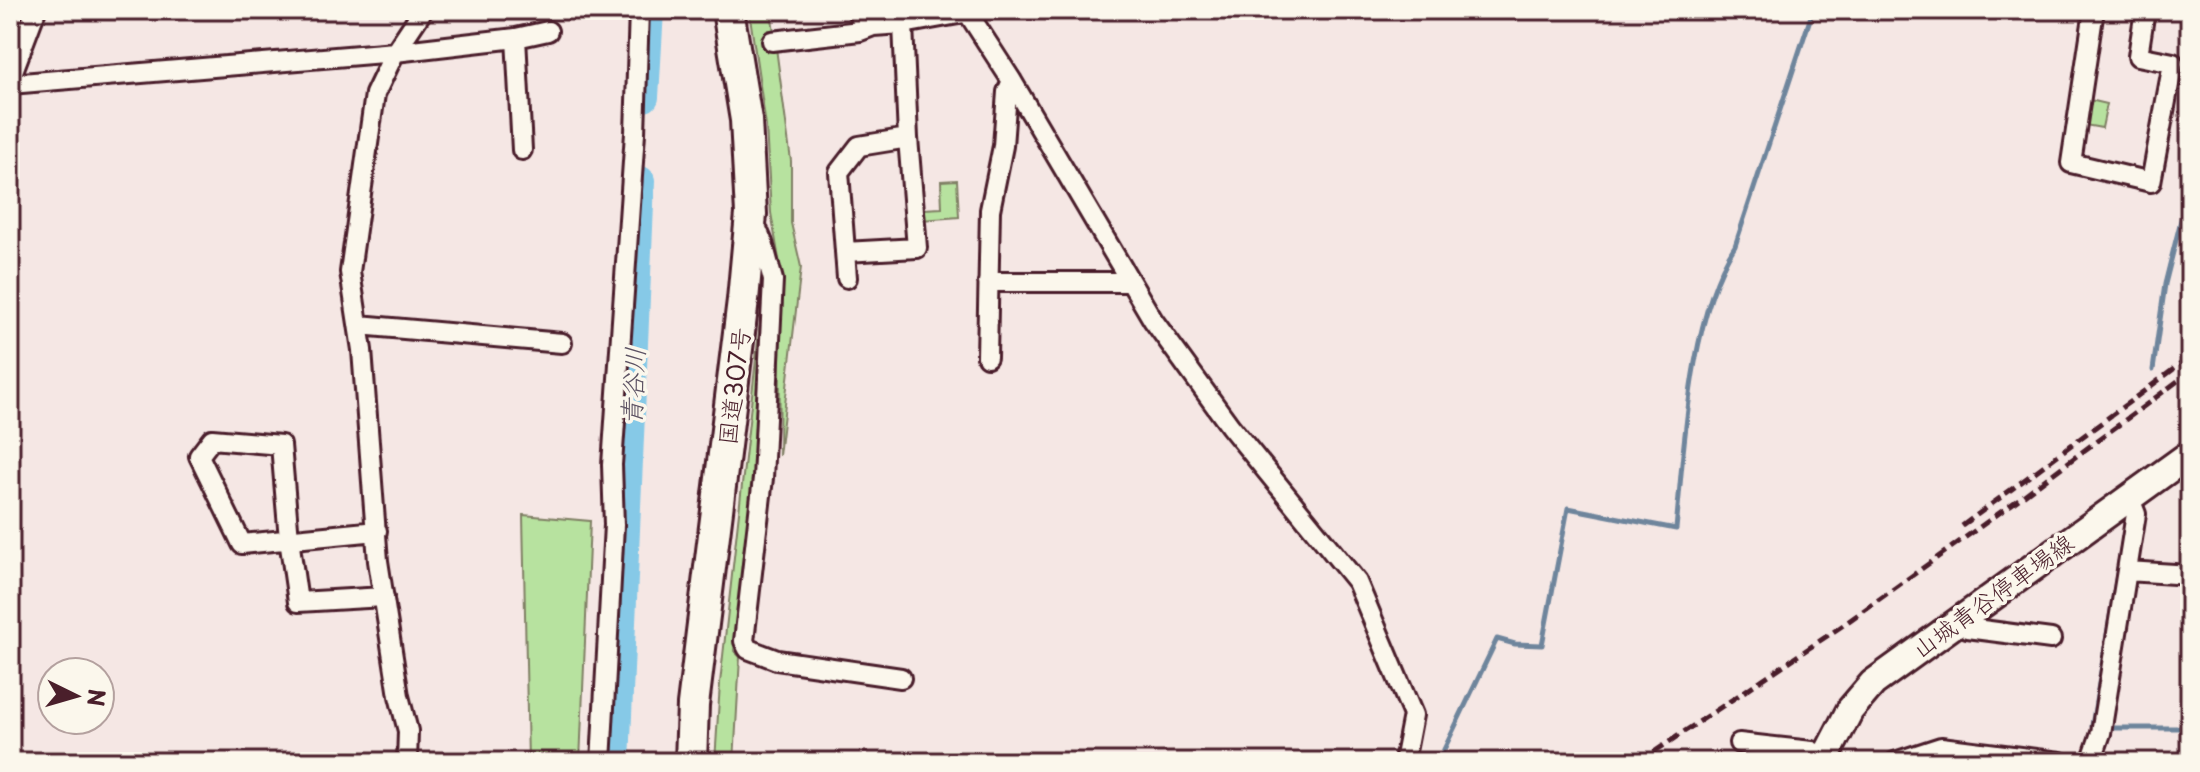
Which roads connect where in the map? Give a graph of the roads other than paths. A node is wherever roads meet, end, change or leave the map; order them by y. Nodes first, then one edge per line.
1 (36, 10) edge
2 (423, 10) edge
3 (639, 10) edge
4 (728, 10) edge
5 (856, 10) edge
6 (2094, 10) edge
7 (2145, 10) edge
8 (971, 11) edge
9 (903, 24) junction
10 (873, 26) junction
11 (548, 31) dead end
12 (516, 38) junction
13 (772, 41) dead end
14 (395, 52) junction
15 (10, 81) edge
16 (1012, 81) junction
17 (908, 138) junction
18 (522, 150) dead end
19 (751, 214) junction
20 (845, 252) junction
21 (847, 278) dead end
22 (988, 282) junction
23 (1130, 282) junction
24 (359, 325) junction
25 (562, 343) dead end
26 (987, 357) dead end
27 (2190, 454) edge
28 (2129, 496) junction
29 (377, 531) junction
30 (289, 539) junction
31 (2127, 571) junction
32 (2190, 575) edge
33 (384, 597) junction
34 (1956, 621) junction
35 (2051, 639) dead end
36 (901, 678) dead end
37 (1739, 743) dead end
38 (402, 760) edge
39 (1824, 760) edge
40 (601, 762) edge
41 (691, 762) edge
42 (1404, 762) edge
43 (1895, 762) edge
44 (2060, 762) edge
45 (2091, 762) edge

1 - 15 street
2 - 14 street
3 - 40 street
4 - 19 highway, 国道307号
5 - 10 street
6 - 7 street
8 - 9 street
8 - 16 street
9 - 10 street
9 - 17 street
10 - 13 street
11 - 12 street
12 - 14 street
12 - 18 street
14 - 15 street
14 - 24 street
16 - 22 street
16 - 23 street
17 - 20 street
17 - 20 street
19 - 36 street
19 - 41 highway, 国道307号
20 - 21 street
22 - 23 street
22 - 26 street
23 - 42 street
24 - 25 street
24 - 29 street
27 - 28 main road, 山城青谷停車場線
28 - 31 street
28 - 34 main road, 山城青谷停車場線
29 - 30 street
29 - 33 street
30 - 30 street
30 - 33 street
31 - 32 street
31 - 45 street
33 - 38 street
34 - 35 street
34 - 39 main road, 山城青谷停車場線
37 - 39 street
43 - 44 street

